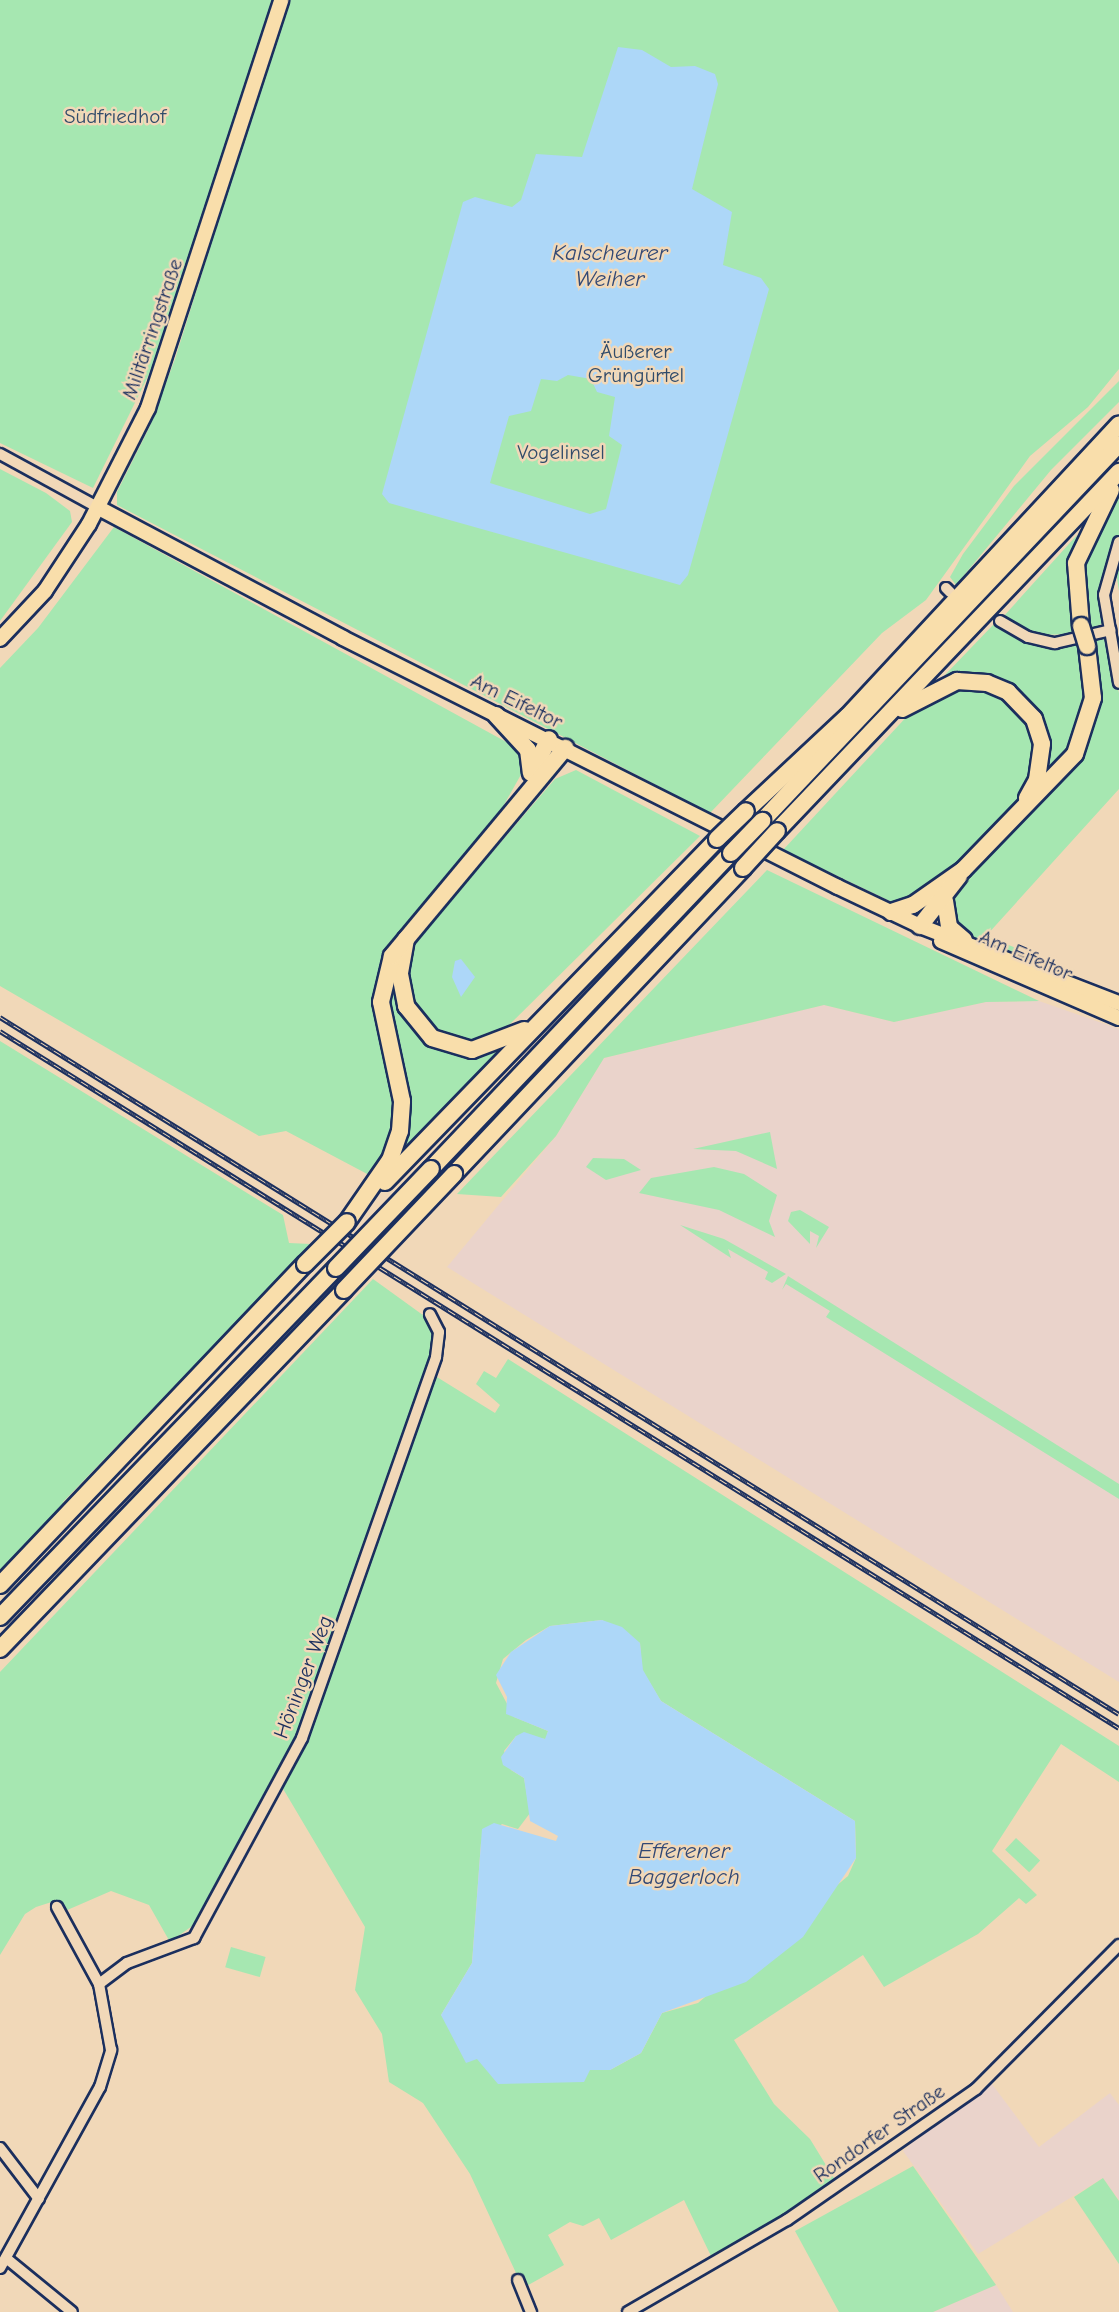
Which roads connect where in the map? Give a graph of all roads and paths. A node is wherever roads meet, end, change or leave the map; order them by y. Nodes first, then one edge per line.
1 (281, 0) edge
2 (1119, 424) edge
3 (1119, 444) edge
4 (0, 454) edge
5 (1119, 474) edge
6 (99, 508) junction
7 (1119, 542) edge
8 (1000, 621) dead end
9 (1111, 630) junction
10 (0, 639) edge
11 (1119, 683) edge
12 (496, 715) junction
13 (848, 716) junction
14 (882, 721) junction
15 (549, 739) junction
16 (565, 748) junction
17 (531, 773) junction
18 (521, 802) junction
19 (1021, 810) junction
20 (762, 821) junction
21 (938, 897) junction
22 (891, 912) junction
23 (920, 926) junction
24 (407, 937) junction
25 (964, 940) junction
26 (1119, 1003) edge
27 (549, 1013) junction
28 (1119, 1018) edge
29 (347, 1222) junction
30 (430, 1314) dead end
31 (96, 1485) junction
32 (0, 1585) edge
33 (0, 1610) edge
34 (0, 1617) edge
35 (0, 1649) edge
36 (57, 1907) dead end
37 (1119, 1945) edge
38 (99, 1984) junction
39 (0, 2148) edge
40 (39, 2199) junction
41 (3, 2263) edge
42 (518, 2280) dead end
43 (72, 2312) edge
44 (531, 2312) edge
45 (628, 2312) edge

1 - 6 main road, Militärringstraße
2 - 13 highway
3 - 20 highway
4 - 6 street
5 - 14 highway
5 - 19 highway, bridge
6 - 10 main road, Militärringstraße
6 - 12 main road, Am Eifeltor
7 - 9 street
8 - 9 street
9 - 11 street
12 - 15 main road, Am Eifeltor
12 - 17 highway
13 - 20 highway
13 - 27 highway, bridge
14 - 19 highway
14 - 35 highway, bridge
15 - 16 main road, Am Eifeltor
15 - 17 highway
16 - 18 highway
16 - 22 main road, Am Eifeltor
17 - 18 highway
18 - 24 highway
19 - 21 highway
20 - 34 highway, bridge
21 - 22 highway
21 - 23 highway
21 - 25 highway
22 - 23 main road, Am Eifeltor
23 - 25 main road, Am Eifeltor
23 - 28 main road, Am Eifeltor
24 - 27 highway
24 - 29 highway
25 - 26 main road, Am Eifeltor
27 - 29 highway
29 - 31 highway, bridge
30 - 38 street, Höninger Weg
31 - 32 highway
31 - 33 highway
36 - 38 street
37 - 45 street, Rondorfer Straße
38 - 40 street
39 - 40 street
40 - 41 street
41 - 43 street
42 - 44 street

